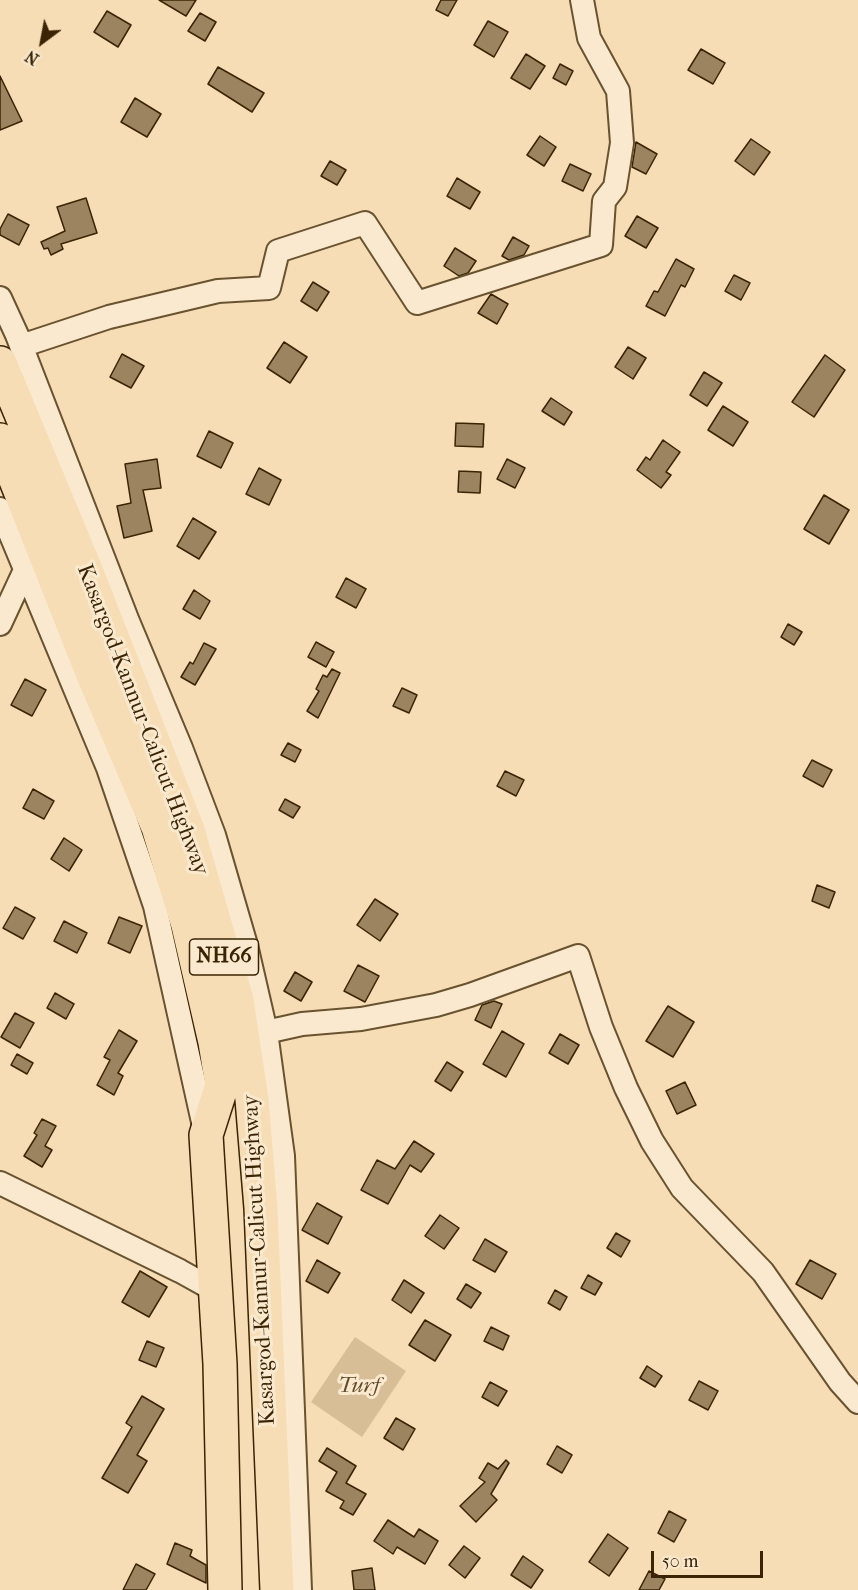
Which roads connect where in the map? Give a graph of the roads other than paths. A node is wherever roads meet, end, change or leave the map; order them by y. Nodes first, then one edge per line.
1 (582, 0) edge
2 (0, 298) edge
3 (10, 355) edge
4 (0, 440) edge
5 (0, 509) edge
6 (25, 570) junction
7 (0, 624) edge
8 (266, 1032) junction
9 (206, 1135) junction
10 (0, 1183) edge
11 (216, 1291) junction
12 (858, 1402) edge
13 (225, 1590) edge
14 (276, 1590) edge
15 (300, 1590) edge

1 - 3 street
2 - 3 street
3 - 8 street
3 - 14 highway, Kasargod-Kannur-Calicut Highway / NH66
4 - 9 highway, Kasargod-Kannur-Calicut Highway / NH66
5 - 6 street
6 - 7 street
6 - 9 street
8 - 12 street
8 - 15 street
9 - 11 highway, Kasargod-Kannur-Calicut Highway / NH66
10 - 11 street
11 - 13 highway, Kasargod-Kannur-Calicut Highway / NH66

